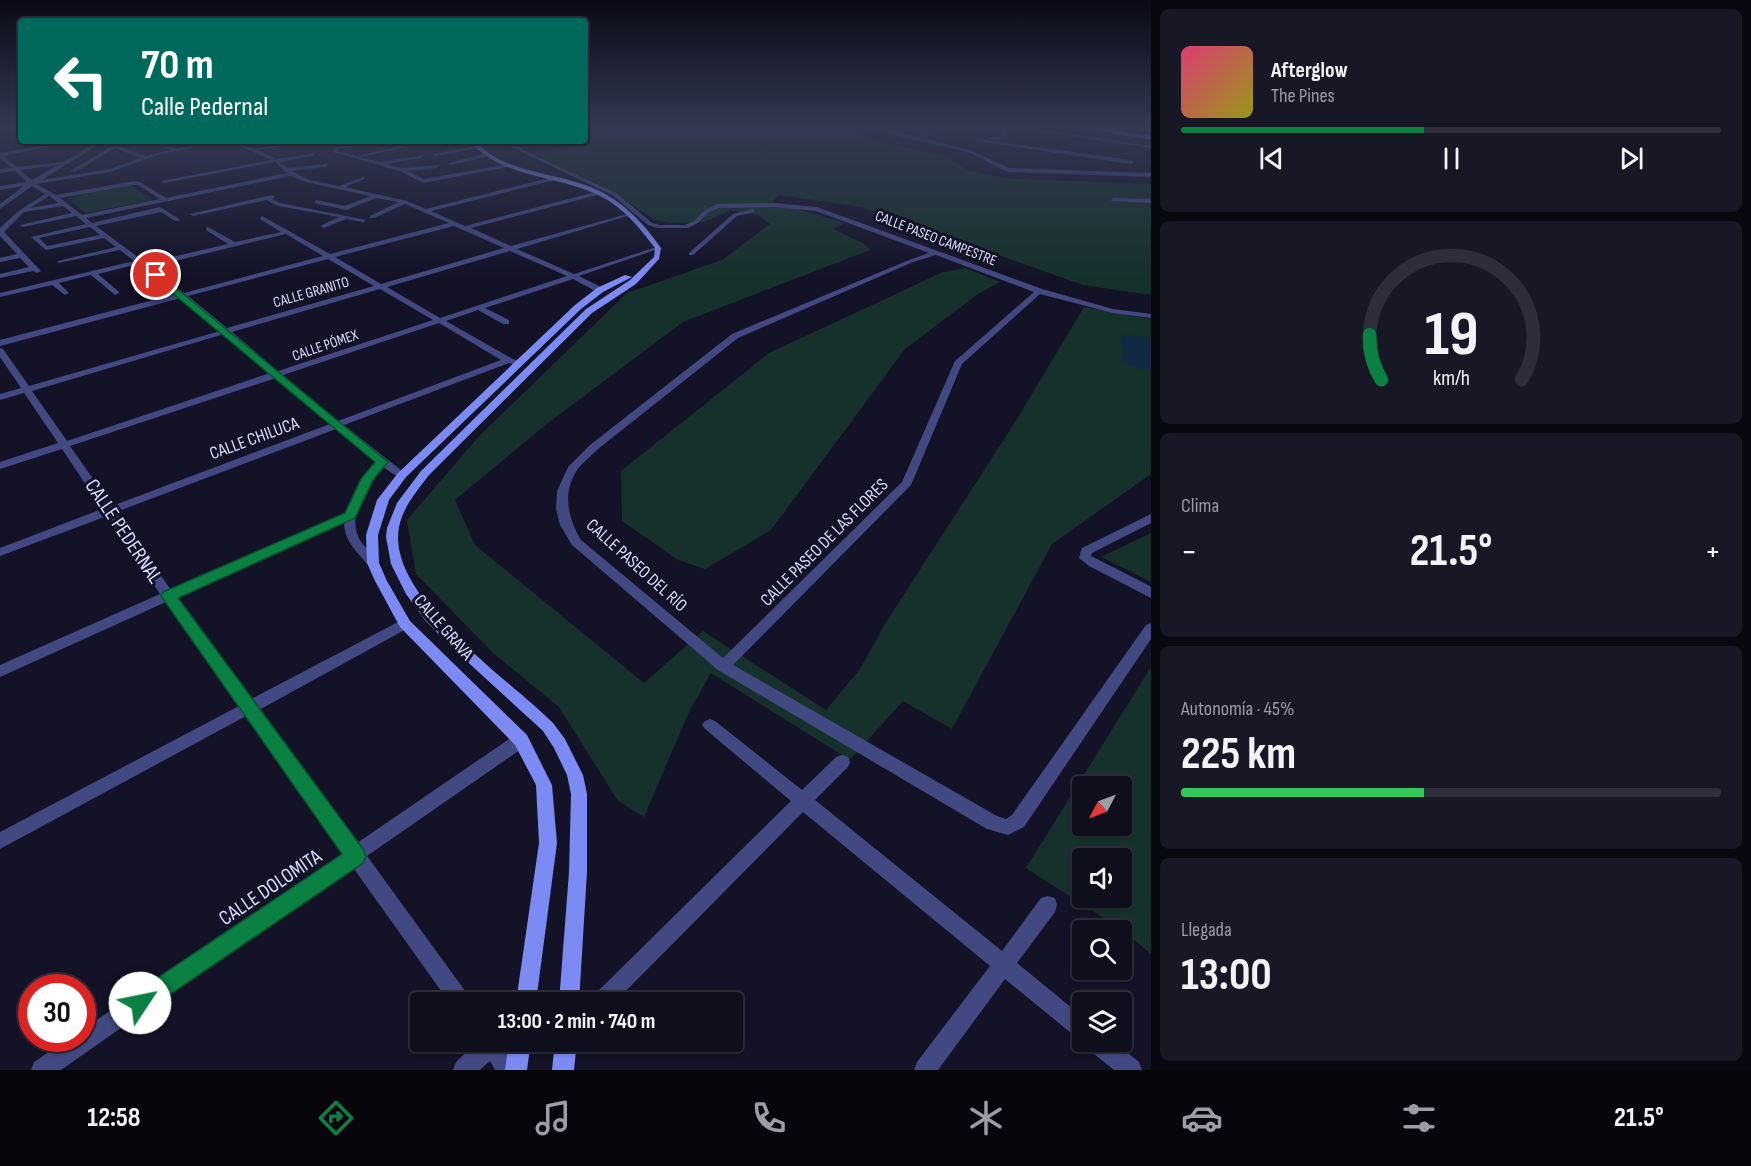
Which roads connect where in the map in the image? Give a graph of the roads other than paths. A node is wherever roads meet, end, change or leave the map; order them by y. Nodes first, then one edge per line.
1 (26, 177) edge
2 (43, 177) edge
3 (73, 177) edge
4 (186, 177) edge
5 (270, 177) edge
6 (299, 177) edge
7 (415, 177) edge
8 (446, 177) edge
9 (546, 177) edge
10 (577, 177) edge
11 (362, 178) dead end
12 (553, 179) junction
13 (164, 181) dead end
14 (33, 184) junction
15 (239, 185) junction
16 (0, 188) edge
17 (337, 191) junction
18 (599, 193) junction
19 (52, 195) junction
20 (189, 195) junction
21 (376, 195) junction
22 (228, 198) dead end
23 (272, 198) junction
24 (326, 198) dead end
25 (165, 200) junction
26 (1113, 200) dead end
27 (1151, 201) edge
28 (405, 202) junction
29 (64, 204) junction
30 (207, 205) dead end
31 (239, 205) junction
32 (756, 206) junction
33 (0, 207) edge
34 (186, 209) dead end
35 (162, 210) junction
36 (215, 210) junction
37 (425, 211) junction
38 (19, 213) junction
39 (629, 214) junction
40 (79, 216) junction
41 (228, 216) dead end
42 (347, 217) junction
43 (392, 217) dead end
44 (262, 218) dead end
45 (177, 220) dead end
46 (363, 220) dead end
47 (454, 224) junction
48 (23, 225) dead end
49 (91, 225) junction
50 (324, 226) dead end
51 (465, 228) junction
52 (208, 230) dead end
53 (288, 232) junction
54 (105, 236) junction
55 (10, 242) junction
56 (0, 244) edge
57 (233, 244) junction
58 (121, 248) junction
59 (509, 248) junction
60 (658, 248) junction
61 (936, 253) junction
62 (691, 254) dead end
63 (23, 255) junction
64 (330, 257) junction
65 (0, 260) edge
66 (60, 262) dead end
67 (141, 264) junction
68 (645, 269) junction
69 (93, 273) junction
70 (2, 276) dead end
71 (573, 276) junction
72 (54, 282) junction
73 (380, 286) junction
74 (600, 290) junction
75 (1039, 291) junction
76 (65, 293) dead end
77 (115, 293) dead end
78 (0, 295) edge
79 (182, 295) junction
80 (479, 308) junction
81 (1151, 316) edge
82 (439, 320) junction
83 (506, 322) dead end
84 (225, 332) junction
85 (0, 343) edge
86 (0, 351) edge
87 (513, 362) junction
88 (277, 375) junction
89 (26, 390) junction
90 (0, 398) edge
91 (339, 425) junction
92 (67, 445) junction
93 (382, 462) junction
94 (0, 466) edge
95 (402, 475) junction
96 (109, 511) junction
97 (350, 515) junction
98 (1151, 518) edge
99 (0, 552) edge
100 (373, 563) junction
101 (1151, 594) edge
102 (168, 596) junction
103 (405, 624) junction
104 (1151, 628) edge
105 (723, 666) junction
106 (0, 671) edge
107 (249, 708) junction
108 (710, 725) dead end
109 (521, 740) junction
110 (842, 762) dead end
111 (802, 802) junction
112 (0, 841) edge
113 (356, 856) junction
114 (1048, 905) dead end
115 (1002, 964) junction
116 (454, 992) edge
117 (527, 992) edge
118 (570, 992) edge
119 (611, 992) edge
120 (1072, 1021) edge
121 (482, 1052) edge
122 (497, 1052) edge
123 (518, 1052) edge
124 (1109, 1052) edge
125 (42, 1070) edge
126 (464, 1070) edge
127 (508, 1070) edge
128 (516, 1070) edge
129 (925, 1070) edge
130 (1131, 1070) edge

1 - 14 street
2 - 14 street
3 - 14 street
4 - 13 street
5 - 15 street
6 - 17 street
7 - 8 street
9 - 12 main road
10 - 32 street, CALLE PASEO CAMPESTRE
11 - 17 street
12 - 18 main road
12 - 37 street
14 - 16 street
14 - 19 street
14 - 33 street
15 - 20 street
15 - 23 street
17 - 21 street
18 - 39 main road
18 - 51 street
19 - 25 street
19 - 29 street
19 - 38 street
20 - 25 street
20 - 35 street
21 - 24 street
21 - 28 street
22 - 31 street
23 - 31 street
23 - 42 street
25 - 40 street
26 - 27 street
28 - 37 street
28 - 43 street
29 - 38 street
29 - 40 street
30 - 36 street
31 - 36 street
32 - 61 street, CALLE PASEO CAMPESTRE
32 - 62 street
34 - 36 street
35 - 45 street
35 - 49 street
36 - 41 street
37 - 47 street
38 - 55 street
39 - 59 street, CALLE GRANITO
39 - 60 main road
40 - 48 street
40 - 49 street
42 - 46 street
42 - 50 street
44 - 53 street
47 - 51 street
47 - 64 street
49 - 54 street
49 - 54 street
51 - 59 street
52 - 57 street
53 - 57 street
53 - 64 street
54 - 58 street
55 - 56 street
55 - 63 street
57 - 67 street
58 - 66 street
58 - 67 street
59 - 71 street
59 - 73 street, CALLE GRANITO
60 - 68 main road, CALLE GRAVA
60 - 71 street, CALLE PÓMEX
61 - 75 street, CALLE PASEO CAMPESTRE
61 - 105 street, CALLE PASEO DEL RÍO
63 - 65 street
63 - 70 street
64 - 73 street
64 - 79 street
67 - 69 street
67 - 79 street
68 - 74 main road, CALLE GRAVA
68 - 118 main road, CALLE GRAVA
69 - 72 street
69 - 77 street
71 - 74 street
71 - 80 street, CALLE PÓMEX
72 - 76 street
72 - 78 street
73 - 82 street
73 - 84 street, CALLE GRANITO
74 - 87 main road, CALLE GRAVA
75 - 81 street, CALLE PASEO CAMPESTRE
75 - 105 street, CALLE PASEO DE LAS FLORES
79 - 84 street
79 - 85 street
80 - 82 street, CALLE PÓMEX
80 - 83 street
82 - 87 street
82 - 88 street, CALLE PÓMEX
84 - 88 street
84 - 89 street, CALLE GRANITO
86 - 89 street, CALLE PEDERNAL
87 - 91 street, CALLE CHILUCA
87 - 95 main road, CALLE GRAVA
88 - 91 street
88 - 92 street, CALLE PÓMEX
89 - 90 street, CALLE GRANITO
89 - 92 street, CALLE PEDERNAL
91 - 93 street
91 - 96 street, CALLE CHILUCA
92 - 94 street, CALLE PÓMEX
92 - 96 street, CALLE PEDERNAL
93 - 95 street
93 - 97 street
95 - 100 main road, CALLE GRAVA
96 - 99 street, CALLE CHILUCA
96 - 102 street, CALLE PEDERNAL
97 - 100 street
97 - 102 street
98 - 101 street
100 - 103 main road, CALLE GRAVA
102 - 106 street
102 - 107 street, CALLE PEDERNAL
103 - 107 street
103 - 109 main road, CALLE GRAVA
104 - 105 street, CALLE PASEO DEL RÍO
107 - 112 street
107 - 113 street, CALLE PEDERNAL
108 - 111 street
109 - 113 street, CALLE DOLOMITA
109 - 117 main road, CALLE GRAVA
110 - 111 street
111 - 115 street
111 - 119 street
113 - 116 street, CALLE PEDERNAL
113 - 125 street, CALLE DOLOMITA
114 - 115 street
115 - 120 street
115 - 129 street
121 - 126 street
122 - 127 street
123 - 128 main road
124 - 130 street

